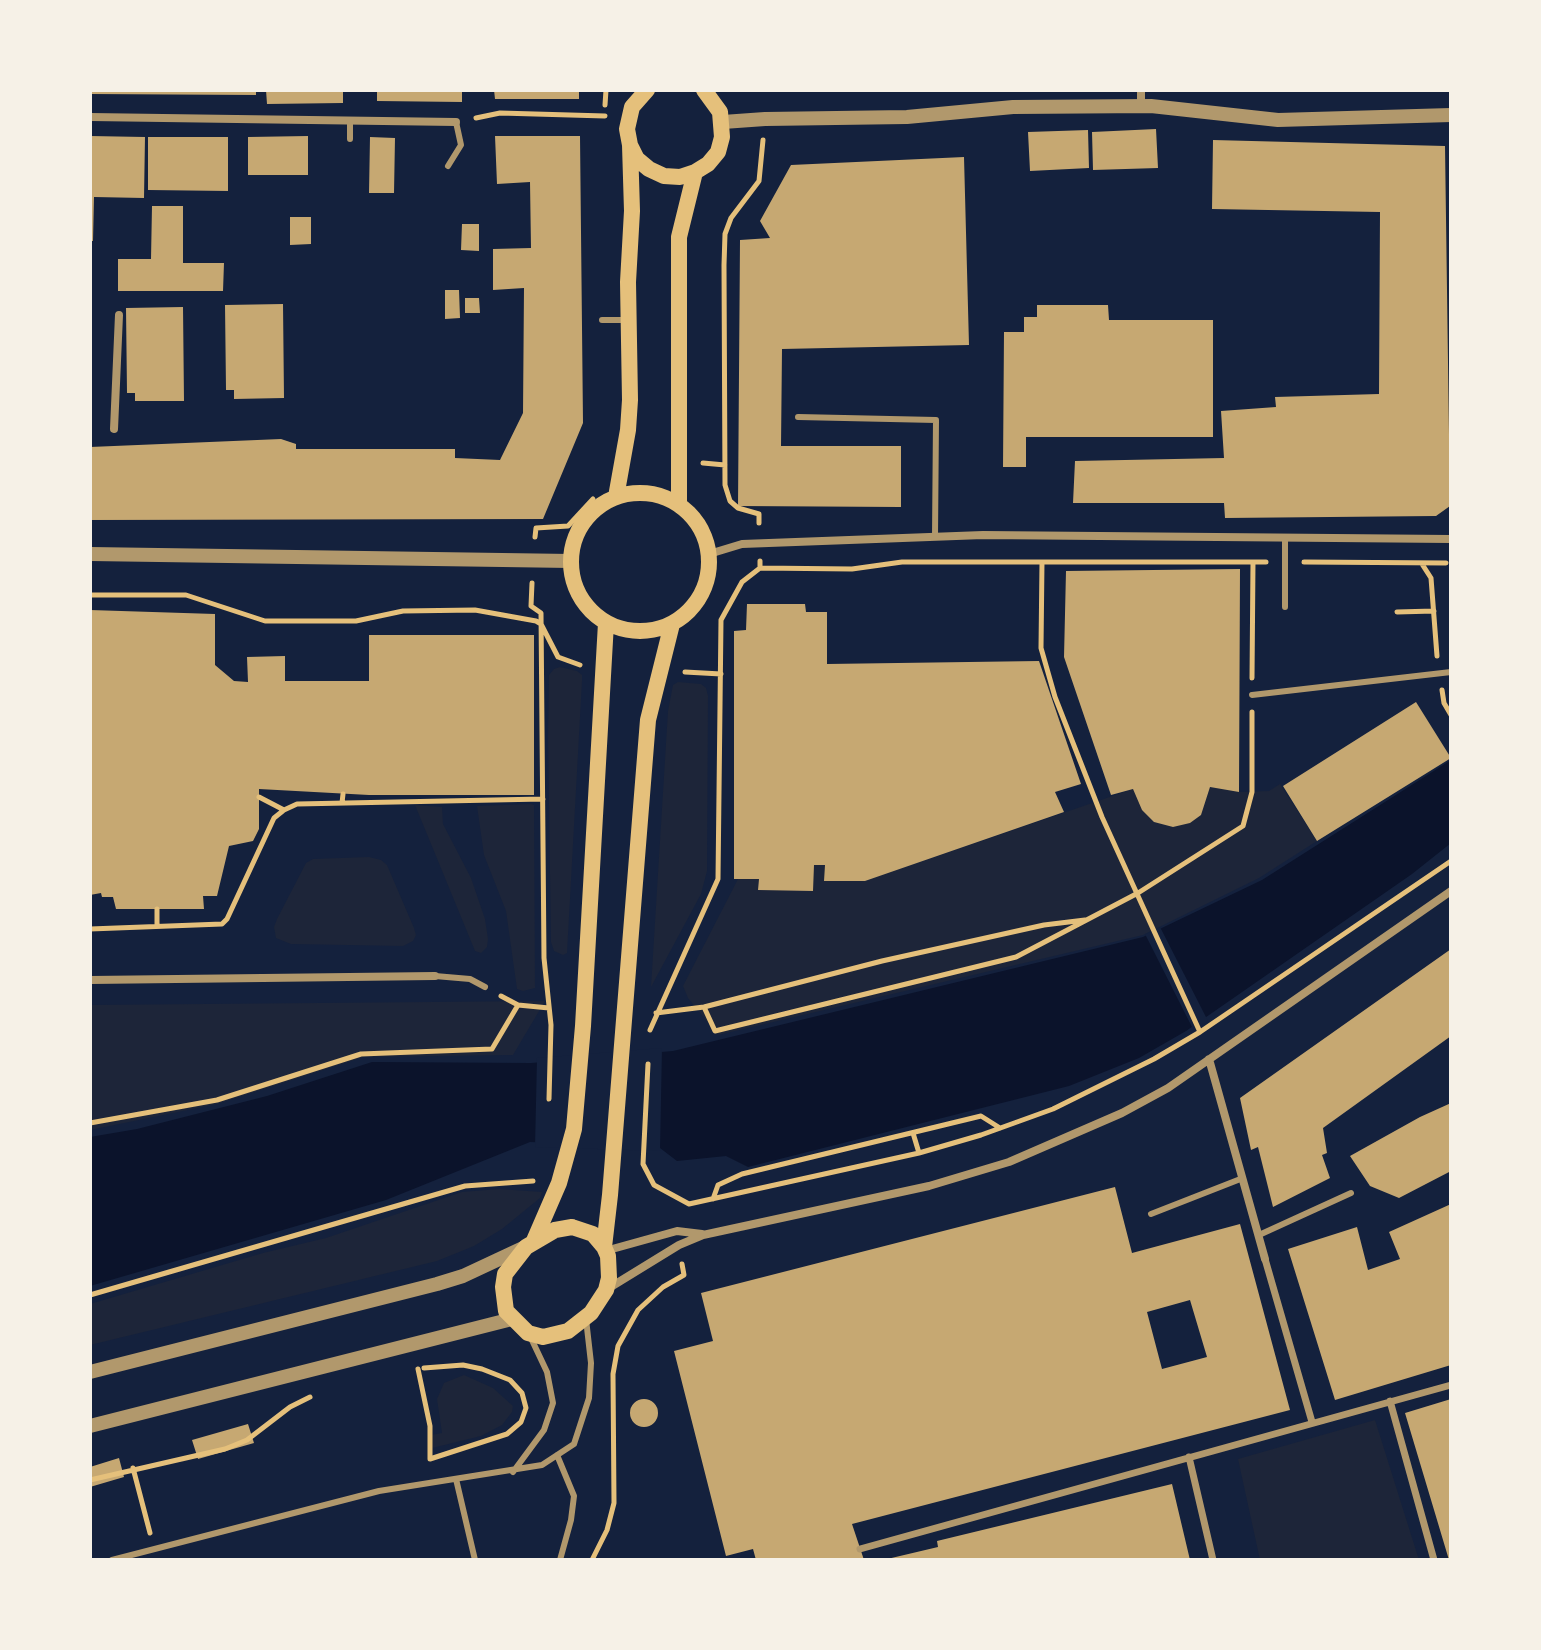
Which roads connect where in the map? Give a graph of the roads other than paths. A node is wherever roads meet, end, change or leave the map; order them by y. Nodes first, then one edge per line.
1 (638, 90) edge
2 (647, 90) edge
3 (704, 90) edge
4 (1141, 90) edge
5 (1141, 106) junction
6 (632, 107) junction
7 (1451, 115) edge
8 (90, 117) edge
9 (350, 121) junction
10 (456, 122) joint
11 (723, 122) junction
12 (350, 139) dead end
13 (630, 145) junction
14 (448, 166) dead end
15 (695, 172) junction
16 (119, 315) dead end
17 (602, 320) dead end
18 (628, 320) junction
19 (798, 417) dead end
20 (114, 429) dead end
21 (616, 497) junction
22 (679, 505) junction
23 (935, 536) junction
24 (1285, 537) junction
25 (1451, 539) edge
26 (90, 554) edge
27 (709, 554) junction
28 (571, 561) junction
29 (1285, 607) dead end
30 (606, 623) junction
31 (672, 624) junction
32 (1451, 672) edge
33 (1252, 695) road end
34 (1451, 891) edge
35 (435, 976) joint
36 (90, 980) edge
37 (485, 987) road end
38 (1209, 1059) junction
39 (1243, 1178) junction
40 (1351, 1193) dead end
41 (1151, 1214) dead end
42 (703, 1235) junction
43 (1259, 1235) junction
44 (530, 1245) junction
45 (605, 1249) junction
46 (1265, 1259) joint
47 (606, 1290) junction
48 (512, 1319) junction
49 (586, 1319) junction
50 (528, 1333) junction
51 (90, 1372) edge
52 (1451, 1385) edge
53 (1390, 1401) junction
54 (1312, 1422) junction
55 (90, 1426) edge
56 (557, 1455) junction
57 (1189, 1457) junction
58 (513, 1472) junction
59 (456, 1479) junction
60 (860, 1549) dead end
61 (112, 1560) edge
62 (475, 1560) edge
63 (560, 1560) edge
64 (1213, 1560) edge
65 (1434, 1560) edge

1 - 6 main road
2 - 6 main road
3 - 11 main road
4 - 5 street
5 - 7 street
5 - 11 street
6 - 13 main road
8 - 9 street
9 - 10 street
9 - 12 lane
10 - 14 lane
11 - 15 main road
13 - 15 main road
13 - 18 main road
15 - 22 main road
16 - 20 street
17 - 18 lane
18 - 21 main road
19 - 23 lane
21 - 22 main road
21 - 28 main road
22 - 27 main road
23 - 24 street
23 - 27 street
24 - 25 street
24 - 29 lane
26 - 28 street
27 - 31 main road
28 - 30 main road
30 - 31 main road
30 - 44 main road
31 - 45 main road
32 - 33 lane
34 - 38 street
35 - 36 street
35 - 37 lane
38 - 39 street
38 - 42 street
39 - 41 lane
39 - 43 street
40 - 43 lane
42 - 45 street
42 - 47 street
43 - 46 street
44 - 45 main road
44 - 48 main road
44 - 51 street
45 - 47 main road
46 - 54 street
47 - 49 main road
48 - 50 main road
48 - 55 street
49 - 50 main road
49 - 56 lane
50 - 58 lane
52 - 53 street
53 - 54 street
53 - 65 street
54 - 57 street
56 - 58 lane
56 - 63 lane
57 - 60 street
57 - 64 street
58 - 59 lane
59 - 61 lane
59 - 62 lane

